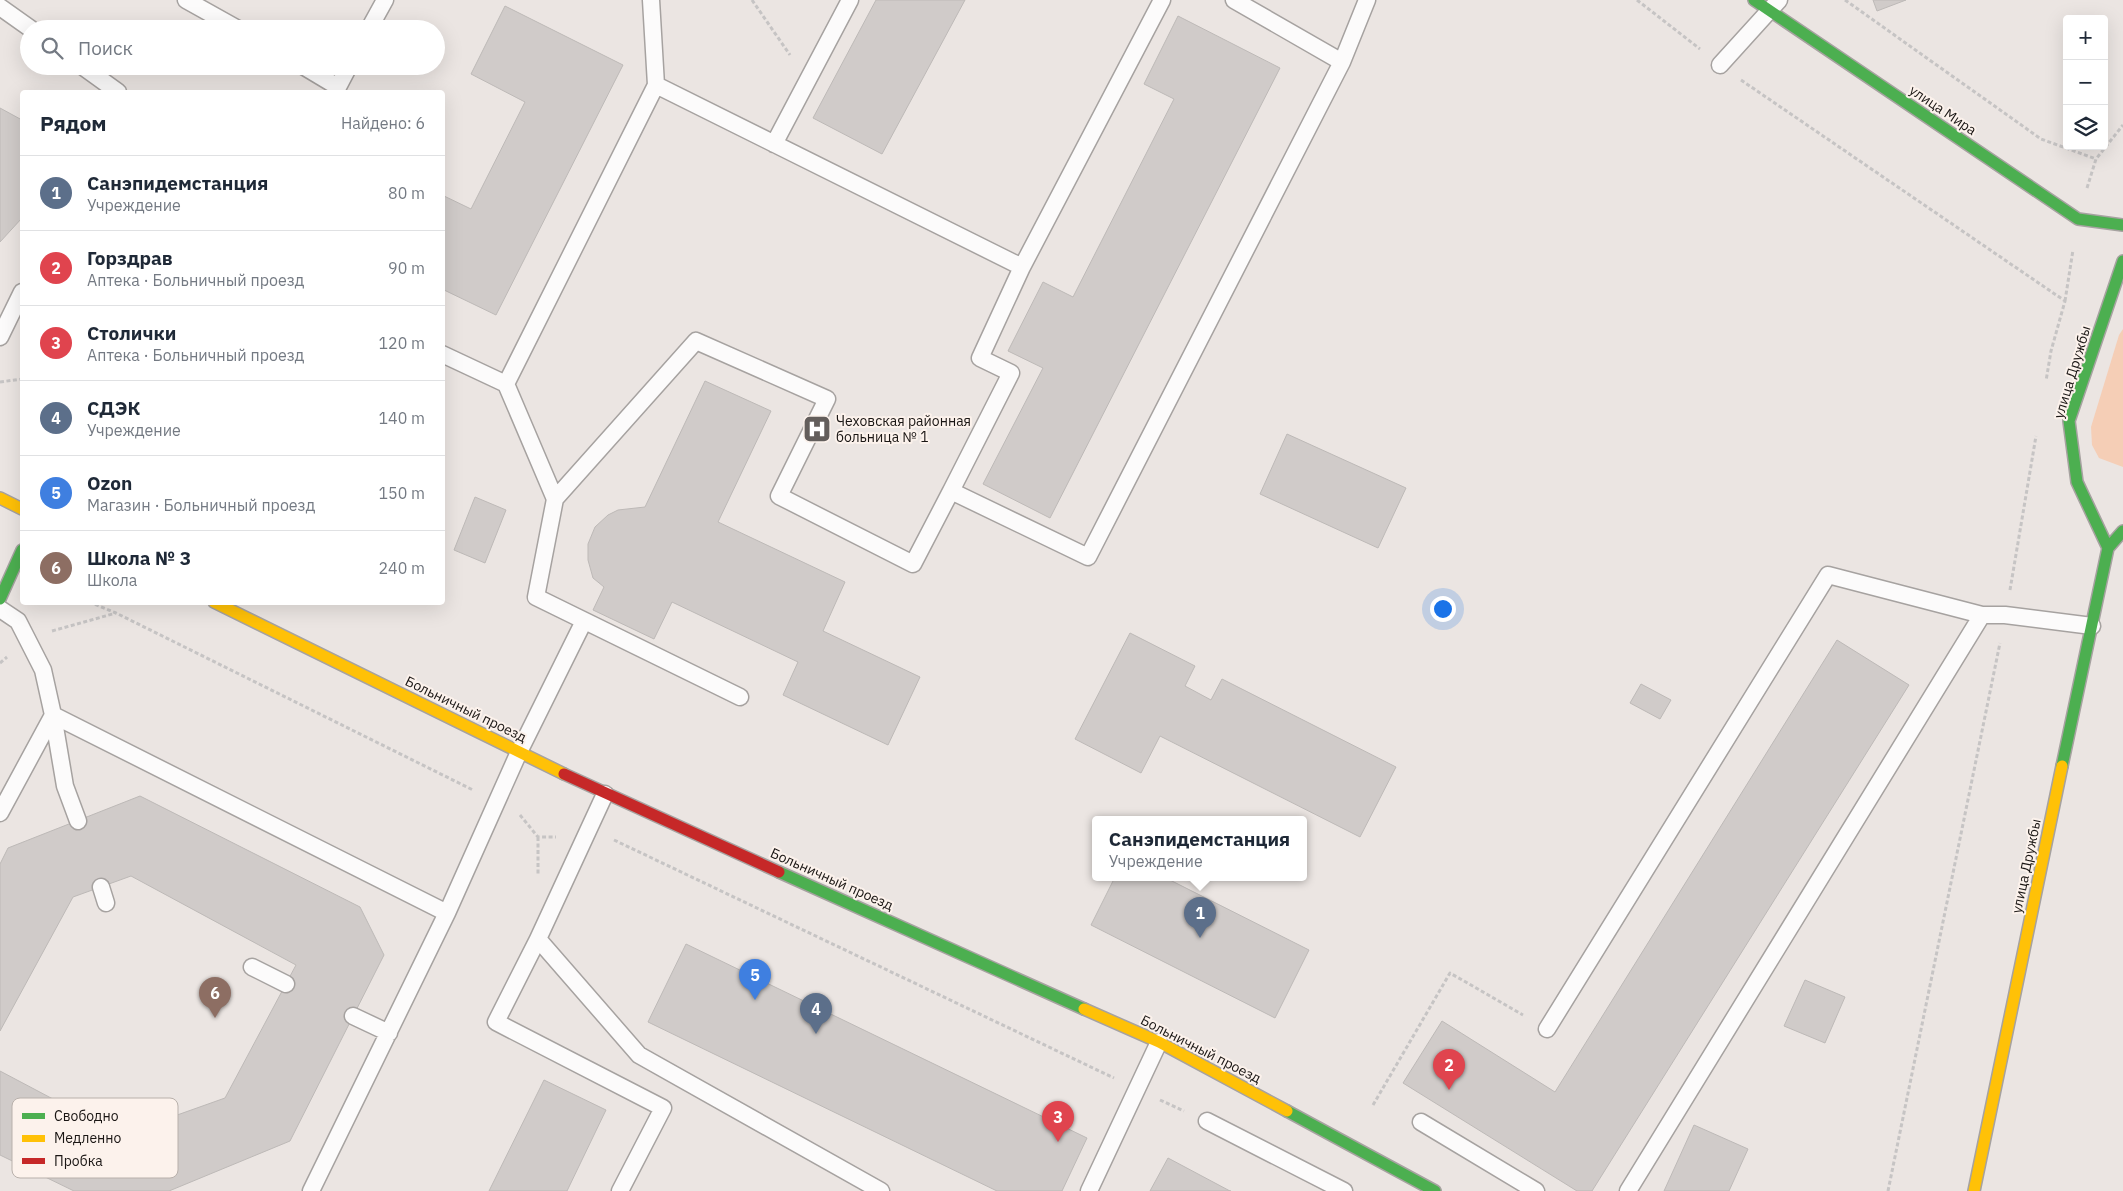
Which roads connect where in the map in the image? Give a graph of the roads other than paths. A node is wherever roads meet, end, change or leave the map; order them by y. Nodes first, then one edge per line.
1 (186, 0) edge
2 (384, 0) edge
3 (651, 0) edge
4 (850, 0) edge
5 (1162, 0) edge
6 (1234, 0) edge
7 (1367, 0) edge
8 (1754, 0) edge
9 (0, 6) edge
10 (1774, 6) edge
11 (222, 20) edge
12 (374, 20) edge
13 (20, 21) edge
14 (1342, 62) junction
15 (1720, 65) road end
16 (94, 75) edge
17 (318, 75) edge
18 (347, 75) edge
19 (656, 85) junction
20 (115, 90) edge
21 (344, 90) edge
22 (774, 144) junction
23 (2123, 225) edge
24 (2123, 261) edge
25 (1022, 267) junction
26 (20, 296) edge
27 (0, 337) edge
28 (445, 355) edge
29 (506, 384) junction
30 (951, 491) junction
31 (0, 498) edge
32 (555, 499) junction
33 (20, 508) edge
34 (2123, 531) edge
35 (2108, 548) junction
36 (20, 554) edge
37 (0, 599) edge
38 (220, 605) edge
39 (0, 609) edge
40 (1982, 615) junction
41 (584, 621) junction
42 (2092, 626) junction
43 (740, 697) dead end
44 (53, 715) junction
45 (519, 752) junction
46 (605, 794) junction
47 (0, 813) edge
48 (78, 821) dead end
49 (447, 913) junction
50 (538, 939) junction
51 (252, 967) dead end
52 (286, 984) dead end
53 (353, 1016) dead end
54 (1547, 1029) road end
55 (389, 1032) junction
56 (1159, 1042) junction
57 (1207, 1121) road end
58 (1421, 1122) dead end
59 (311, 1191) edge
60 (620, 1191) edge
61 (880, 1191) edge
62 (1089, 1191) edge
63 (1344, 1191) edge
64 (1435, 1191) edge
65 (1536, 1191) edge
66 (1628, 1191) edge
67 (1974, 1191) edge

1 - 11 lane
2 - 12 lane
3 - 19 lane
4 - 22 lane
5 - 25 lane
6 - 14 lane
7 - 14 lane
8 - 10 street, улица Мира
9 - 13 lane
10 - 15 lane
10 - 23 street, улица Мира
14 - 30 lane
16 - 20 lane
17 - 21 lane
18 - 21 lane
19 - 22 lane
19 - 29 lane
22 - 25 lane
24 - 35 street, улица Дружбы
25 - 30 lane
26 - 27 lane
28 - 29 lane
29 - 32 lane
30 - 32 lane
31 - 33 street
32 - 41 lane
34 - 35 street, улица Дружбы
35 - 42 street, улица Дружбы
36 - 37 street
38 - 45 street, Больничный проезд
39 - 44 lane
40 - 42 lane
40 - 54 lane
40 - 66 lane
41 - 43 lane
41 - 45 lane
42 - 67 street, улица Дружбы
44 - 47 lane
44 - 48 lane
44 - 49 lane
45 - 46 street, Больничный проезд
45 - 49 lane
46 - 50 lane
46 - 56 street, Больничный проезд
49 - 55 lane
50 - 60 lane
50 - 61 lane
51 - 52 lane
53 - 55 lane
55 - 59 lane
56 - 62 lane
56 - 64 street, Больничный проезд
57 - 63 lane
58 - 65 lane

